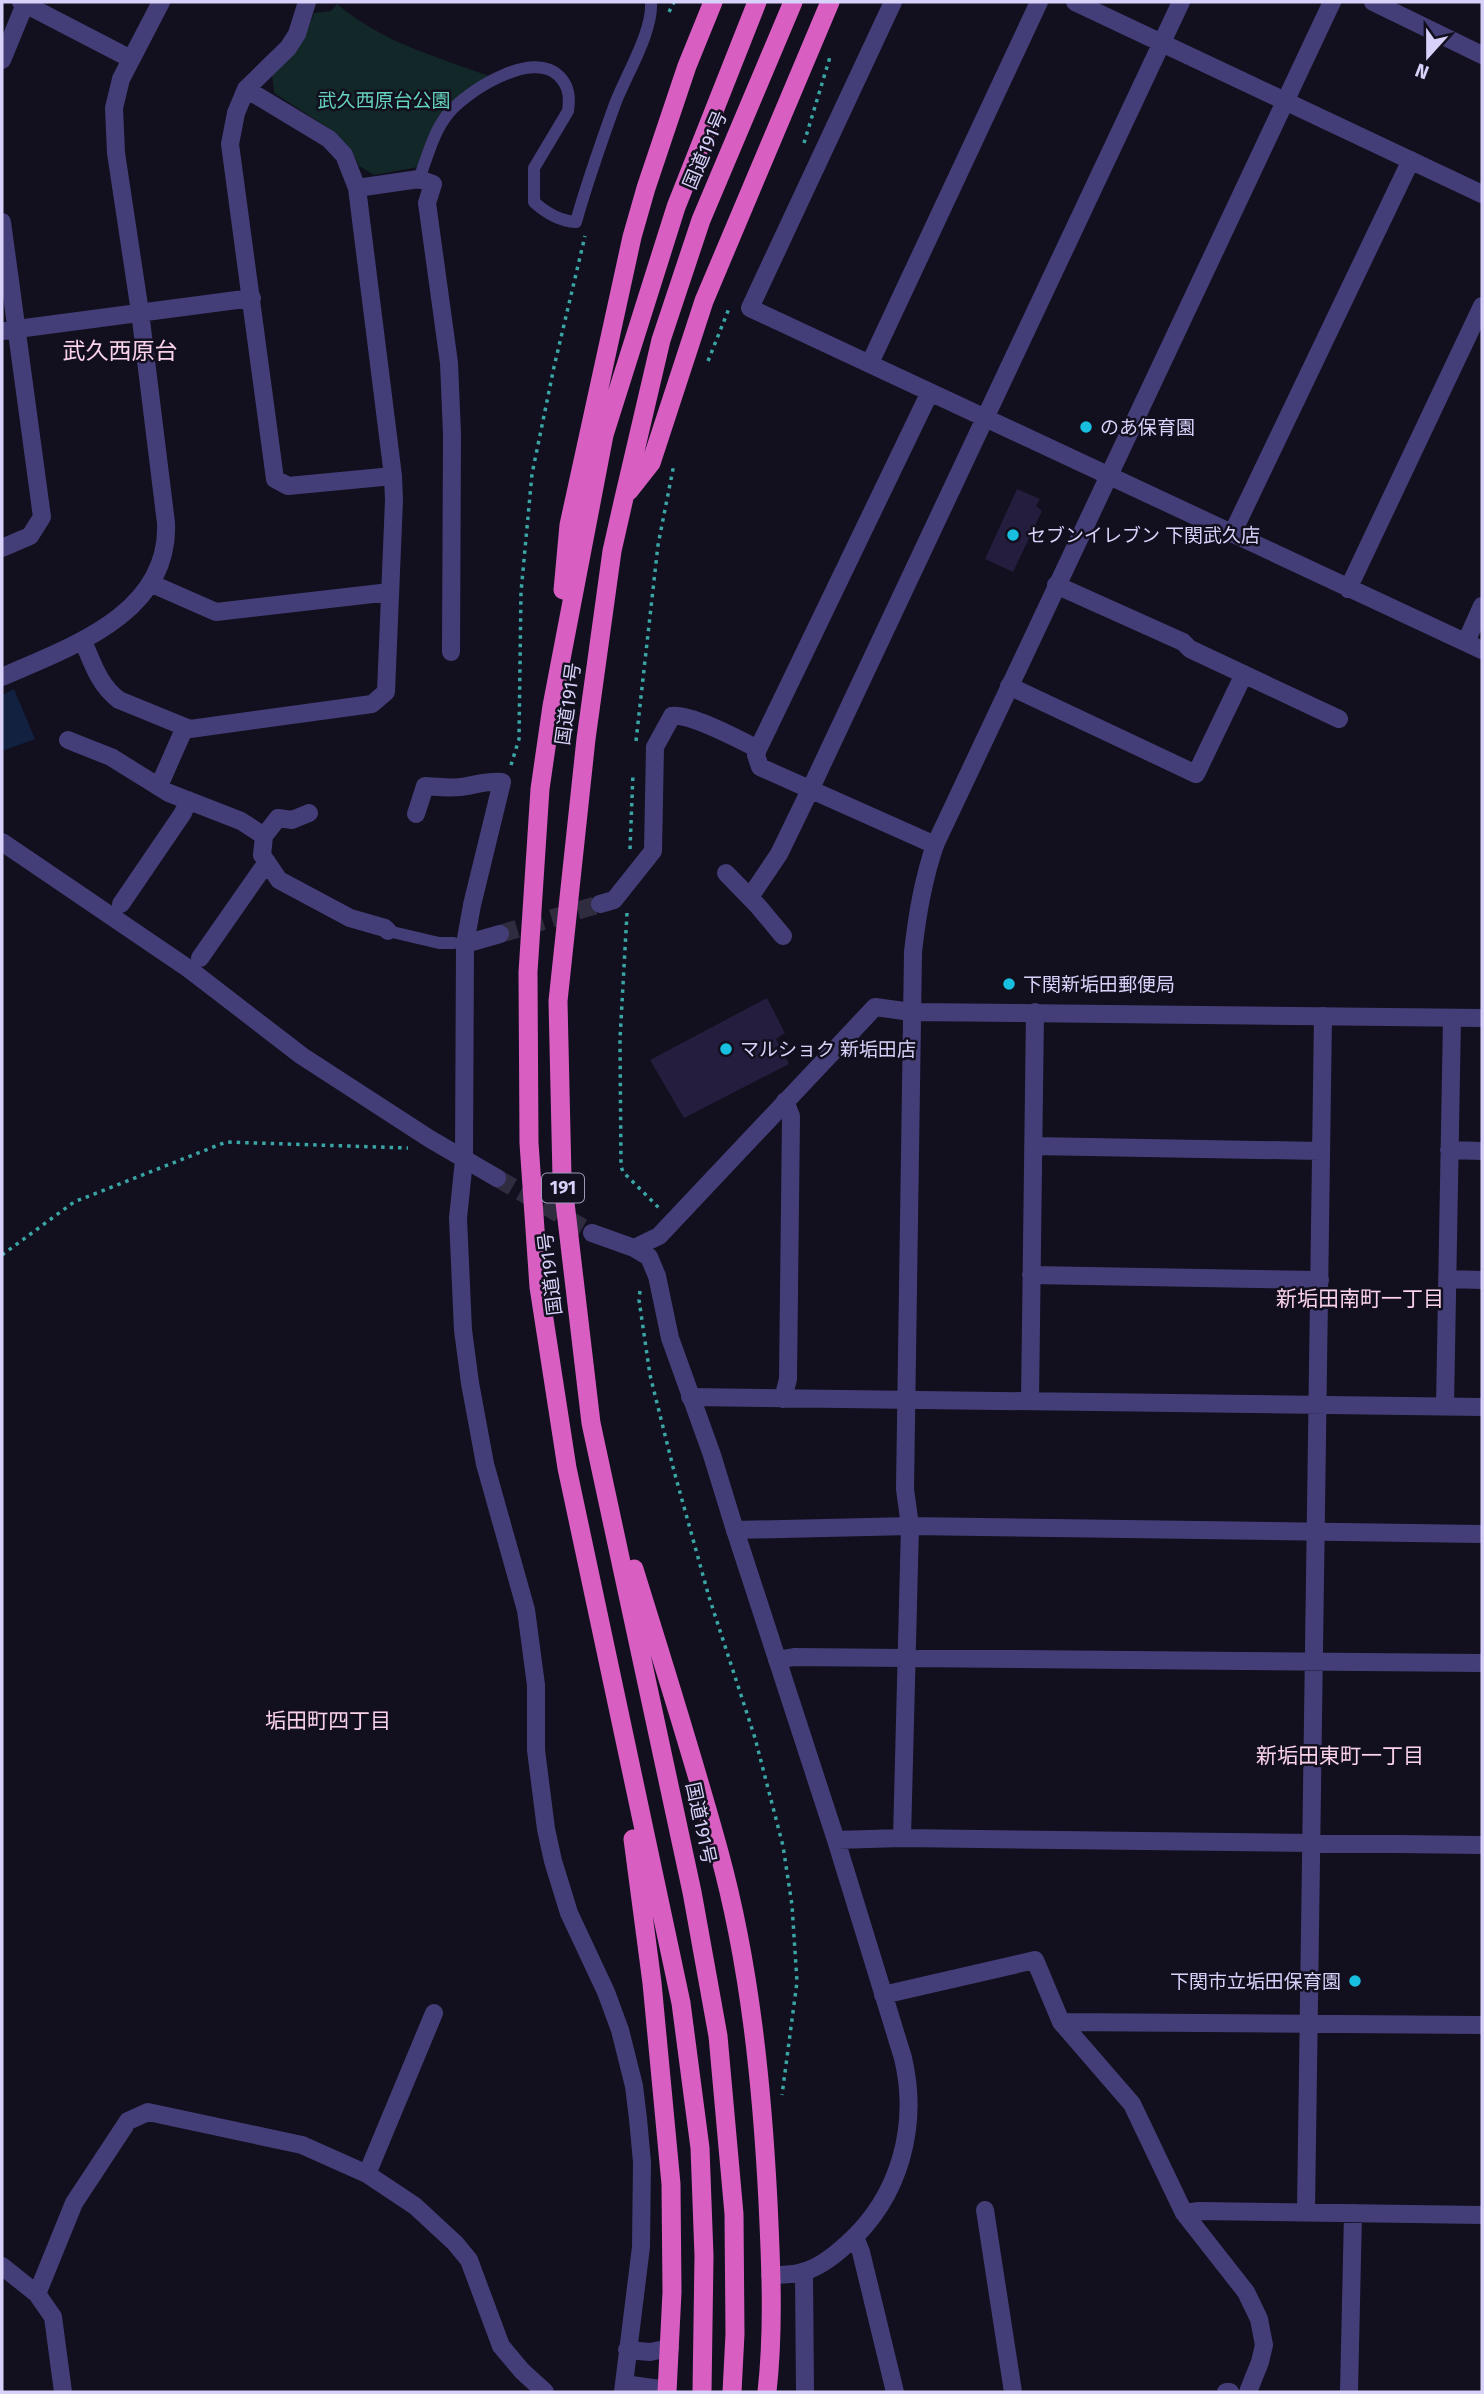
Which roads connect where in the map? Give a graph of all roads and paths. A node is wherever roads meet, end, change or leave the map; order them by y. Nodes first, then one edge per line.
1 (161, 2) edge
2 (307, 2) edge
3 (651, 2) edge
4 (674, 2) edge
5 (713, 2) edge
6 (757, 2) edge
7 (793, 2) edge
8 (830, 2) edge
9 (893, 2) edge
10 (1039, 2) edge
11 (1075, 2) edge
12 (1181, 2) edge
13 (1332, 2) edge
14 (1373, 2) edge
15 (23, 3) edge
16 (665, 18) dead end
17 (1162, 44) junction
18 (1482, 55) edge
19 (831, 56) dead end
20 (131, 59) junction
21 (2, 60) edge
22 (246, 89) junction
23 (1285, 100) junction
24 (801, 151) dead end
25 (1411, 159) junction
26 (419, 179) junction
27 (357, 188) junction
28 (1482, 194) edge
29 (2, 222) edge
30 (585, 236) dead end
31 (734, 297) dead end
32 (252, 298) junction
33 (1482, 306) edge
34 (140, 312) junction
35 (9, 330) edge
36 (870, 363) junction
37 (704, 371) dead end
38 (930, 393) junction
39 (985, 419) junction
40 (676, 453) dead end
41 (1108, 475) junction
42 (393, 476) junction
43 (624, 498) junction
44 (1232, 534) junction
45 (2, 548) edge
46 (150, 583) junction
47 (1056, 584) junction
48 (1348, 589) junction
49 (390, 592) junction
50 (1482, 606) edge
51 (83, 641) junction
52 (1466, 642) junction
53 (1482, 650) edge
54 (451, 652) dead end
55 (1244, 674) junction
56 (2, 677) edge
57 (1009, 686) junction
58 (552, 706) junction
59 (1339, 719) dead end
60 (185, 727) junction
61 (68, 740) dead end
62 (758, 749) junction
63 (635, 751) dead end
64 (634, 763) dead end
65 (510, 771) dead end
66 (159, 786) junction
67 (810, 790) junction
68 (185, 806) junction
69 (309, 813) dead end
70 (416, 814) dead end
71 (264, 836) junction
72 (2, 842) edge
73 (935, 845) junction
74 (267, 862) junction
75 (726, 873) dead end
76 (630, 878) junction
77 (750, 897) junction
78 (121, 904) dead end
79 (600, 904) tunnel mouth
80 (388, 931) joint
81 (500, 934) tunnel mouth
82 (783, 936) dead end
83 (459, 943) junction
84 (200, 958) dead end
85 (911, 1012) junction
86 (1035, 1012) junction
87 (1323, 1016) junction
88 (1452, 1018) junction
89 (1482, 1018) edge
90 (785, 1101) junction
91 (430, 1139) junction
92 (1033, 1146) junction
93 (1449, 1150) junction
94 (1321, 1151) junction
95 (1482, 1151) edge
96 (464, 1160) junction
97 (496, 1178) tunnel mouth
98 (661, 1210) dead end
99 (592, 1233) tunnel mouth
100 (634, 1248) junction
101 (2, 1255) edge
102 (1031, 1275) junction
103 (1447, 1279) junction
104 (1320, 1280) junction
105 (1482, 1280) edge
106 (640, 1289) dead end
107 (690, 1397) junction
108 (783, 1399) junction
109 (907, 1400) junction
110 (1030, 1401) junction
111 (1318, 1406) junction
112 (1445, 1406) junction
113 (1482, 1407) edge
114 (591, 1423) junction
115 (910, 1526) junction
116 (735, 1530) junction
117 (1317, 1531) junction
118 (1482, 1534) edge
119 (906, 1657) junction
120 (777, 1660) junction
121 (1315, 1661) junction
122 (1482, 1663) edge
123 (611, 1682) junction
124 (902, 1838) junction
125 (836, 1840) junction
126 (1311, 1843) junction
127 (1482, 1846) edge
128 (883, 1995) junction
129 (434, 2013) dead end
130 (1061, 2022) junction
131 (1308, 2023) junction
132 (1482, 2025) edge
133 (782, 2098) dead end
134 (367, 2174) junction
135 (985, 2210) dead end
136 (1306, 2211) junction
137 (1184, 2213) junction
138 (1353, 2213) junction
139 (1482, 2214) edge
140 (855, 2237) junction
141 (2, 2266) edge
142 (804, 2272) junction
143 (770, 2275) junction
144 (37, 2294) junction
145 (670, 2348) junction
146 (627, 2350) junction
147 (624, 2388) edge
148 (667, 2391) edge
149 (63, 2392) edge
150 (545, 2392) edge
151 (702, 2392) edge
152 (732, 2392) edge
153 (767, 2392) edge
154 (805, 2392) edge
155 (895, 2392) edge
156 (1013, 2392) edge
157 (1248, 2392) edge
158 (1349, 2392) edge

1 - 20 street
2 - 22 street
3 - 26 lane
4 - 16 path
5 - 58 highway
6 - 58 highway, 国道191号 / 191
7 - 43 highway, 国道191号 / 191
8 - 43 highway
9 - 36 street
10 - 36 street
11 - 17 street
12 - 17 street
13 - 23 street
14 - 18 street
15 - 20 street
15 - 21 street
17 - 23 street
17 - 39 street
19 - 24 path
20 - 34 street
22 - 27 street
22 - 32 street
23 - 25 street
23 - 41 street
25 - 28 street
25 - 44 street
26 - 27 street
26 - 54 street
27 - 42 street
29 - 35 street
30 - 65 path
31 - 37 path
32 - 34 street
32 - 42 street
33 - 48 street
34 - 35 street
34 - 46 street
35 - 45 street
36 - 38 street
38 - 39 street
38 - 62 street
39 - 41 street
39 - 67 street
40 - 63 path
41 - 44 street
41 - 47 street
42 - 49 street
43 - 114 highway, 国道191号 / 191
44 - 48 street
46 - 49 street
46 - 51 street
47 - 55 street
47 - 57 street
48 - 52 street
49 - 60 street
50 - 52 street
51 - 56 street
51 - 60 street
52 - 53 street
55 - 57 street
55 - 59 street
57 - 73 street
58 - 123 highway, 国道191号 / 191
60 - 66 street
61 - 66 street
62 - 67 street
62 - 76 street
64 - 76 path
66 - 68 street
67 - 73 street
67 - 77 street
68 - 71 street
68 - 78 street
69 - 71 street
70 - 83 street
71 - 74 street
72 - 91 street
73 - 85 street
74 - 80 street
74 - 84 street
75 - 77 street
76 - 79 street
76 - 98 path
77 - 82 street
80 - 83 lane
81 - 83 street
83 - 96 street
85 - 86 street
85 - 90 street
85 - 109 street
86 - 87 street
86 - 92 street
87 - 88 street
87 - 94 street
88 - 89 street
88 - 93 street
90 - 100 street
90 - 108 street
91 - 96 street
91 - 101 path
92 - 94 street
92 - 102 street
93 - 95 street
93 - 103 street
94 - 104 street
96 - 97 street
96 - 146 street
99 - 100 street
100 - 107 street
102 - 104 street
102 - 110 street
103 - 105 street
103 - 112 street
104 - 111 street
106 - 133 path
107 - 108 street
107 - 116 street
108 - 109 street
109 - 110 street
109 - 115 street
110 - 111 street
111 - 112 street
111 - 117 street
112 - 113 street
114 - 143 highway
114 - 152 highway, 国道191号 / 191
115 - 116 street
115 - 117 street
115 - 119 street
116 - 120 street
117 - 118 street
117 - 121 street
119 - 120 street
119 - 121 street
119 - 124 street
120 - 125 street
121 - 122 street
121 - 126 street
123 - 145 highway
123 - 151 highway, 国道191号 / 191
124 - 125 street
124 - 126 street
125 - 128 street
126 - 127 street
126 - 131 street
128 - 130 street
128 - 140 street
129 - 134 street
130 - 131 street
130 - 137 street
131 - 132 street
131 - 136 street
134 - 144 street
134 - 150 street
135 - 156 street
136 - 137 street
136 - 138 street
137 - 157 street
138 - 139 street
138 - 158 street
140 - 142 street
140 - 155 street
141 - 144 street
142 - 143 street
142 - 154 street
143 - 153 highway
144 - 149 street
145 - 146 street
145 - 148 highway
146 - 147 street
147 - 148 street

